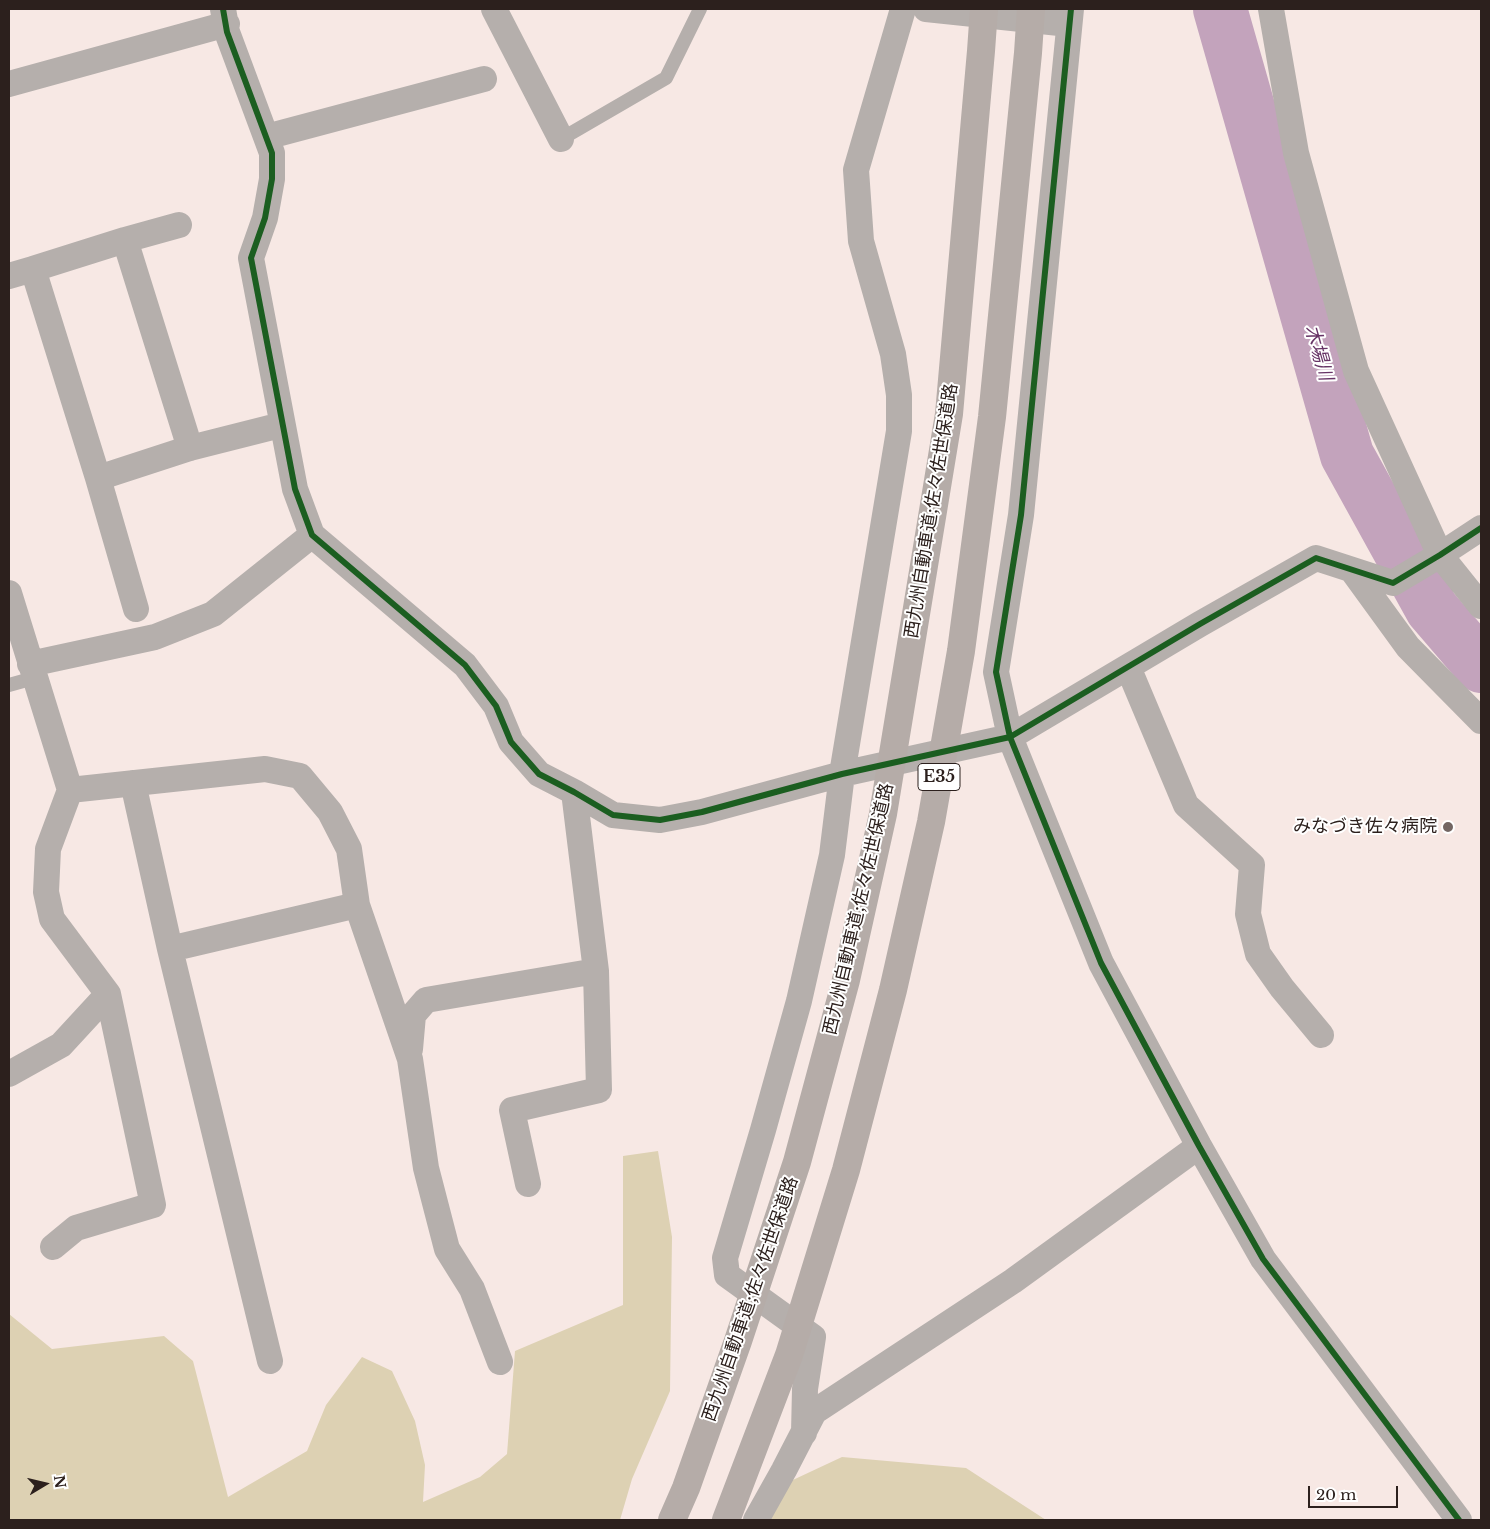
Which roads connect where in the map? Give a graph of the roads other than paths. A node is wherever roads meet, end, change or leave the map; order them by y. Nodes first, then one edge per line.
1 (494, 9) edge
2 (700, 9) edge
3 (903, 9) edge
4 (926, 9) edge
5 (984, 9) edge
6 (1031, 9) edge
7 (1271, 9) edge
8 (225, 16) edge
9 (1070, 17) edge
10 (484, 79) dead end
11 (9, 84) edge
12 (266, 137) junction
13 (561, 139) joint
14 (179, 225) dead end
15 (125, 240) junction
16 (21, 272) edge
17 (282, 424) junction
18 (190, 448) junction
19 (98, 478) junction
20 (1481, 528) edge
21 (312, 535) junction
22 (1437, 557) junction
23 (1352, 570) junction
24 (9, 593) edge
25 (1481, 606) edge
26 (136, 609) dead end
27 (1128, 667) junction
28 (32, 671) junction
29 (9, 685) edge
30 (1481, 721) edge
31 (1010, 737) junction
32 (842, 774) junction
33 (133, 783) junction
34 (70, 790) junction
35 (574, 792) junction
36 (357, 905) junction
37 (170, 949) junction
38 (596, 972) junction
39 (108, 994) junction
40 (1321, 1035) dead end
41 (410, 1059) junction
42 (9, 1074) edge
43 (1199, 1146) junction
44 (528, 1184) dead end
45 (53, 1247) dead end
46 (270, 1361) dead end
47 (500, 1362) dead end
48 (804, 1433) junction
49 (672, 1520) edge
50 (726, 1520) edge
51 (756, 1520) edge
52 (1459, 1520) edge

1 - 13 street
2 - 13 lane
3 - 32 street
4 - 9 street
5 - 49 highway, 西九州自動車道;佐々佐世保道路 / E35, bridge
6 - 50 highway, E35, bridge
7 - 22 street
8 - 11 street
8 - 12 street
9 - 31 street
10 - 12 street
12 - 17 street
14 - 15 street
15 - 16 street
15 - 18 street
16 - 19 street
17 - 18 street
17 - 21 street
18 - 19 street
19 - 26 street
20 - 22 street
21 - 28 street
21 - 35 street
22 - 23 street
22 - 25 street
23 - 27 street
23 - 30 street
24 - 28 street
27 - 31 street
27 - 40 street
28 - 29 lane
28 - 34 street
31 - 32 street
31 - 43 street
32 - 35 street
32 - 48 street
33 - 34 street
33 - 36 street
33 - 37 street
34 - 39 street
35 - 38 street
36 - 37 street
36 - 41 street
37 - 46 street
38 - 41 street
38 - 44 street
39 - 42 street
39 - 45 street
41 - 47 street
43 - 48 street
43 - 52 street
48 - 51 street

